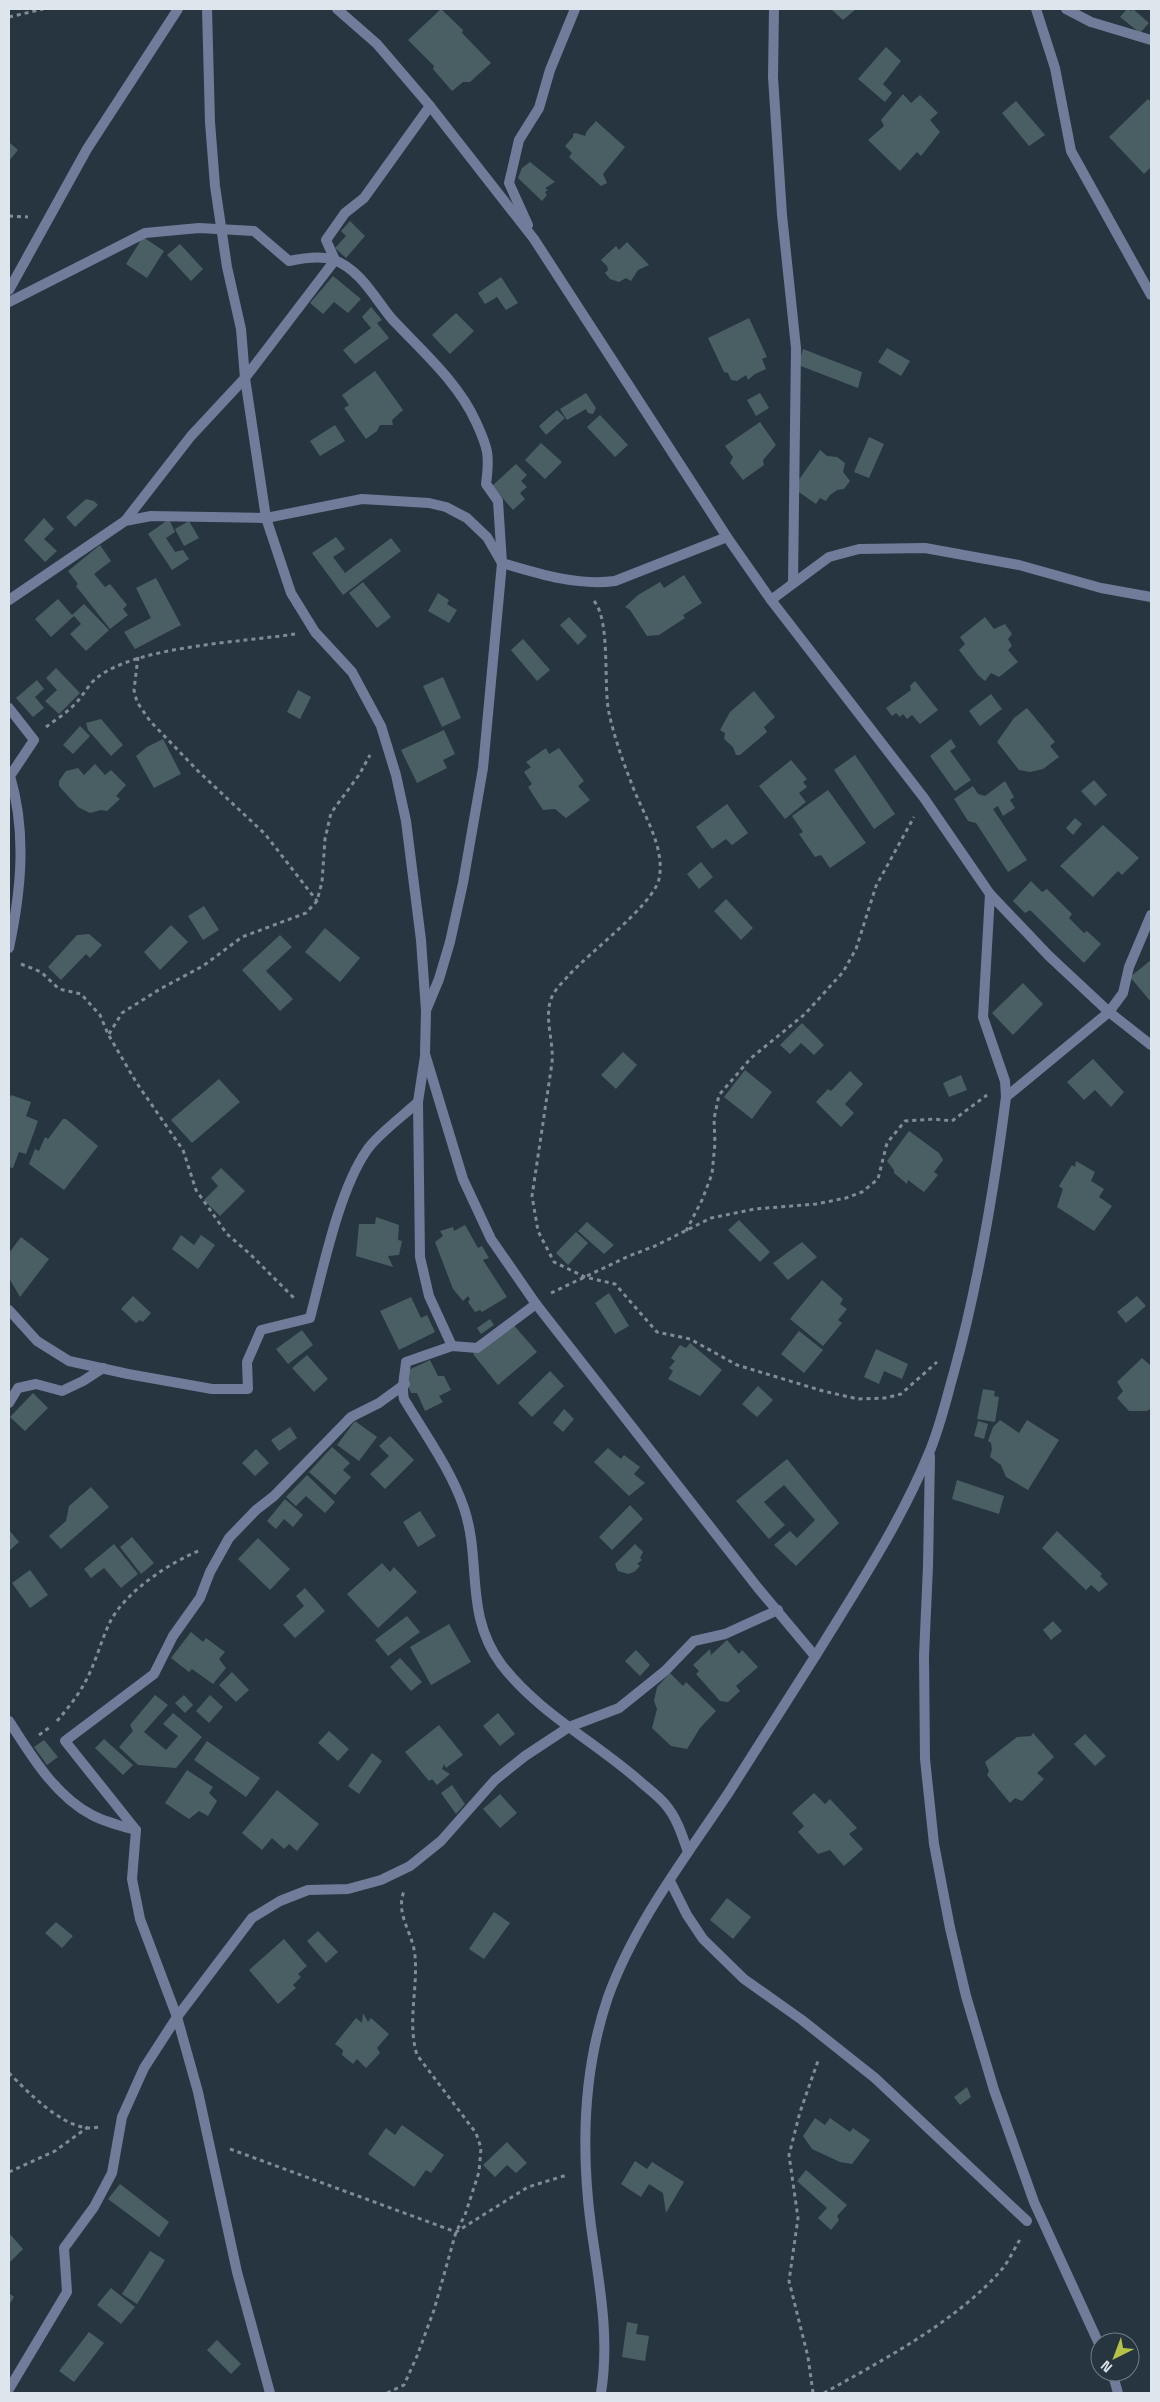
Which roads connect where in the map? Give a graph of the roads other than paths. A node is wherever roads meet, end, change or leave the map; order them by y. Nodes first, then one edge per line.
1 (178, 9) edge
2 (207, 9) edge
3 (337, 9) edge
4 (575, 9) edge
5 (774, 9) edge
6 (1036, 9) edge
7 (1066, 9) edge
8 (1151, 40) edge
9 (430, 106) junction
10 (220, 230) junction
11 (534, 239) junction
12 (336, 260) junction
13 (9, 290) edge
14 (1151, 295) edge
15 (9, 302) edge
16 (245, 378) junction
17 (266, 518) junction
18 (125, 522) junction
19 (727, 537) junction
20 (502, 563) junction
21 (793, 583) junction
22 (1151, 597) edge
23 (9, 600) edge
24 (771, 600) junction
25 (9, 708) edge
26 (990, 894) junction
27 (1151, 915) edge
28 (9, 948) edge
29 (426, 1011) junction
30 (1109, 1012) junction
31 (1151, 1045) edge
32 (426, 1054) junction
33 (1006, 1097) junction
34 (418, 1102) junction
35 (536, 1304) junction
36 (9, 1310) edge
37 (452, 1346) junction
38 (103, 1368) junction
39 (405, 1384) junction
40 (9, 1403) edge
41 (930, 1452) junction
42 (778, 1610) junction
43 (815, 1656) junction
44 (9, 1721) edge
45 (569, 1727) junction
46 (136, 1830) junction
47 (688, 1852) junction
48 (670, 1881) junction
49 (177, 2017) junction
50 (1027, 2221) road end
51 (1094, 2332) edge
52 (9, 2389) edge
53 (270, 2393) edge
54 (601, 2393) edge

1 - 13 street
2 - 10 street
3 - 9 street
4 - 11 street
5 - 21 street
6 - 14 street
7 - 8 street
9 - 11 street
9 - 12 street
10 - 12 street
10 - 15 street
10 - 16 street
11 - 19 street
12 - 16 street
12 - 20 street
16 - 17 street
16 - 18 street
17 - 18 street
17 - 20 street
17 - 29 street
18 - 23 street
19 - 20 street
19 - 24 street
20 - 29 street
21 - 22 street
21 - 24 street
24 - 26 street
25 - 28 street
26 - 30 street
26 - 33 street
27 - 30 street
29 - 32 street
30 - 31 street
30 - 33 street
32 - 34 street
32 - 35 street
33 - 41 street
34 - 37 street
34 - 38 street
35 - 37 street
35 - 42 street
36 - 38 street
37 - 39 street
38 - 40 street
39 - 45 street
39 - 46 street
41 - 43 street
41 - 51 street
42 - 43 street
42 - 45 street
43 - 47 street
44 - 46 street
45 - 47 street
45 - 49 street
46 - 49 street
47 - 48 street
48 - 50 street
48 - 54 street
49 - 52 street
49 - 53 street

